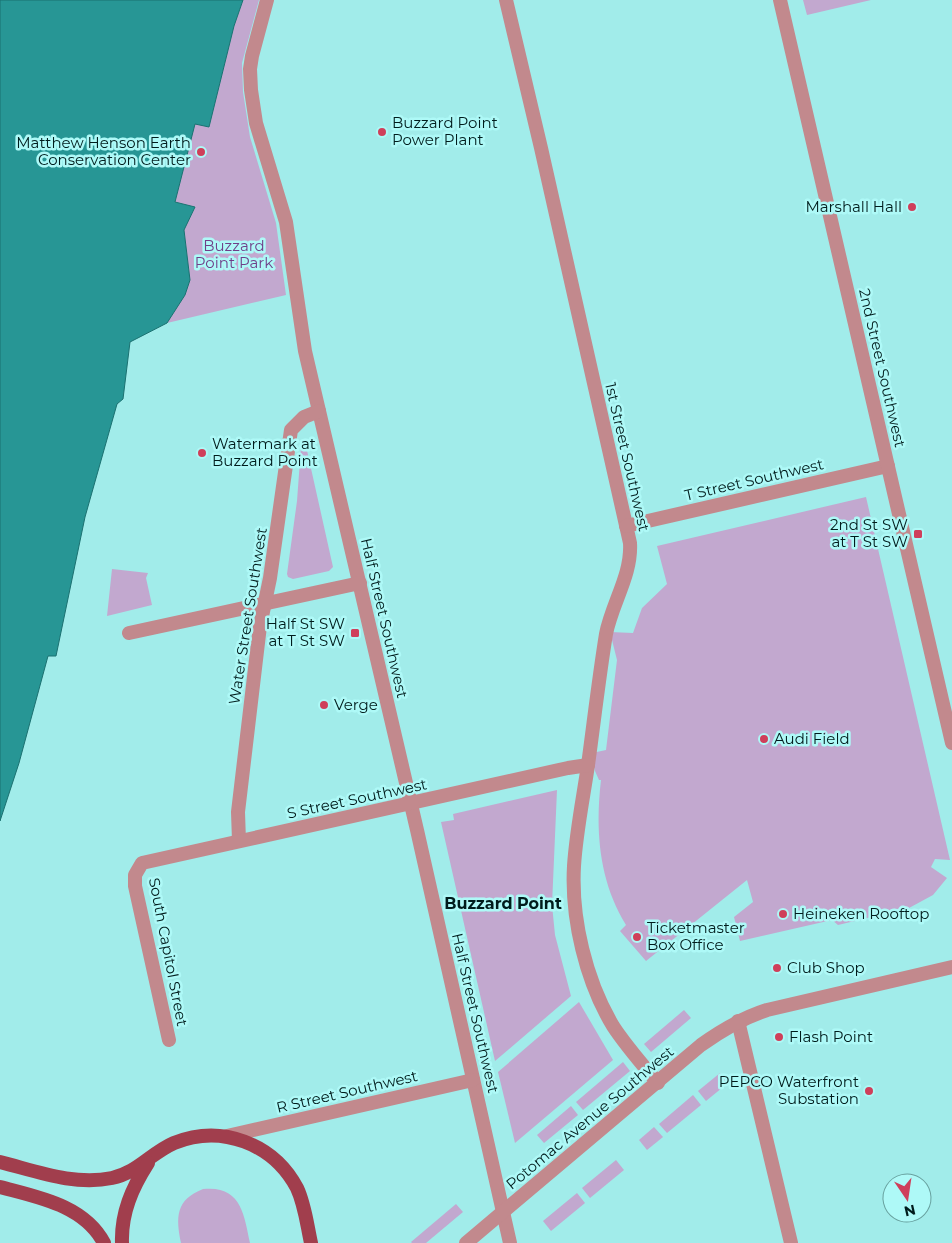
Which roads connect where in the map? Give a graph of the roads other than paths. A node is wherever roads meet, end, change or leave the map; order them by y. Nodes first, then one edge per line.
1 (267, 0) edge
2 (506, 0) edge
3 (780, 0) edge
4 (319, 410) junction
5 (888, 466) junction
6 (626, 526) junction
7 (360, 583) junction
8 (264, 605) junction
9 (129, 633) dead end
10 (952, 743) edge
11 (588, 765) junction
12 (410, 803) junction
13 (239, 841) junction
14 (136, 870) joint
15 (952, 967) edge
16 (738, 1021) junction
17 (169, 1040) dead end
18 (473, 1080) junction
19 (658, 1083) junction
20 (227, 1136) junction
21 (151, 1158) junction
22 (0, 1162) edge
23 (0, 1187) edge
24 (503, 1212) junction
25 (104, 1243) edge
26 (122, 1243) edge
27 (311, 1243) edge
28 (466, 1243) edge
29 (510, 1243) edge
30 (791, 1243) edge

1 - 4 street, Half Street Southwest
2 - 6 street, 1st Street Southwest
3 - 5 street, 2nd Street Southwest
4 - 7 street, Half Street Southwest
4 - 8 street, Water Street Southwest
5 - 6 street, T Street Southwest
5 - 10 street, 2nd Street Southwest
6 - 11 street, 1st Street Southwest
7 - 8 street
7 - 12 street, Half Street Southwest
8 - 9 street
8 - 13 street, Water Street Southwest
11 - 12 street, S Street Southwest
11 - 19 street, 1st Street Southwest
12 - 13 street, S Street Southwest
12 - 18 street, Half Street Southwest
13 - 14 street, S Street Southwest
14 - 17 street, South Capitol Street
15 - 16 street
16 - 19 street, Potomac Avenue Southwest
16 - 30 street
18 - 20 street, R Street Southwest
18 - 24 street, Half Street Southwest
19 - 24 street, Potomac Avenue Southwest
20 - 21 main road
20 - 27 main road
21 - 22 main road
21 - 26 main road
23 - 25 main road
24 - 28 street, Potomac Avenue Southwest
24 - 29 street, Half Street Southwest

